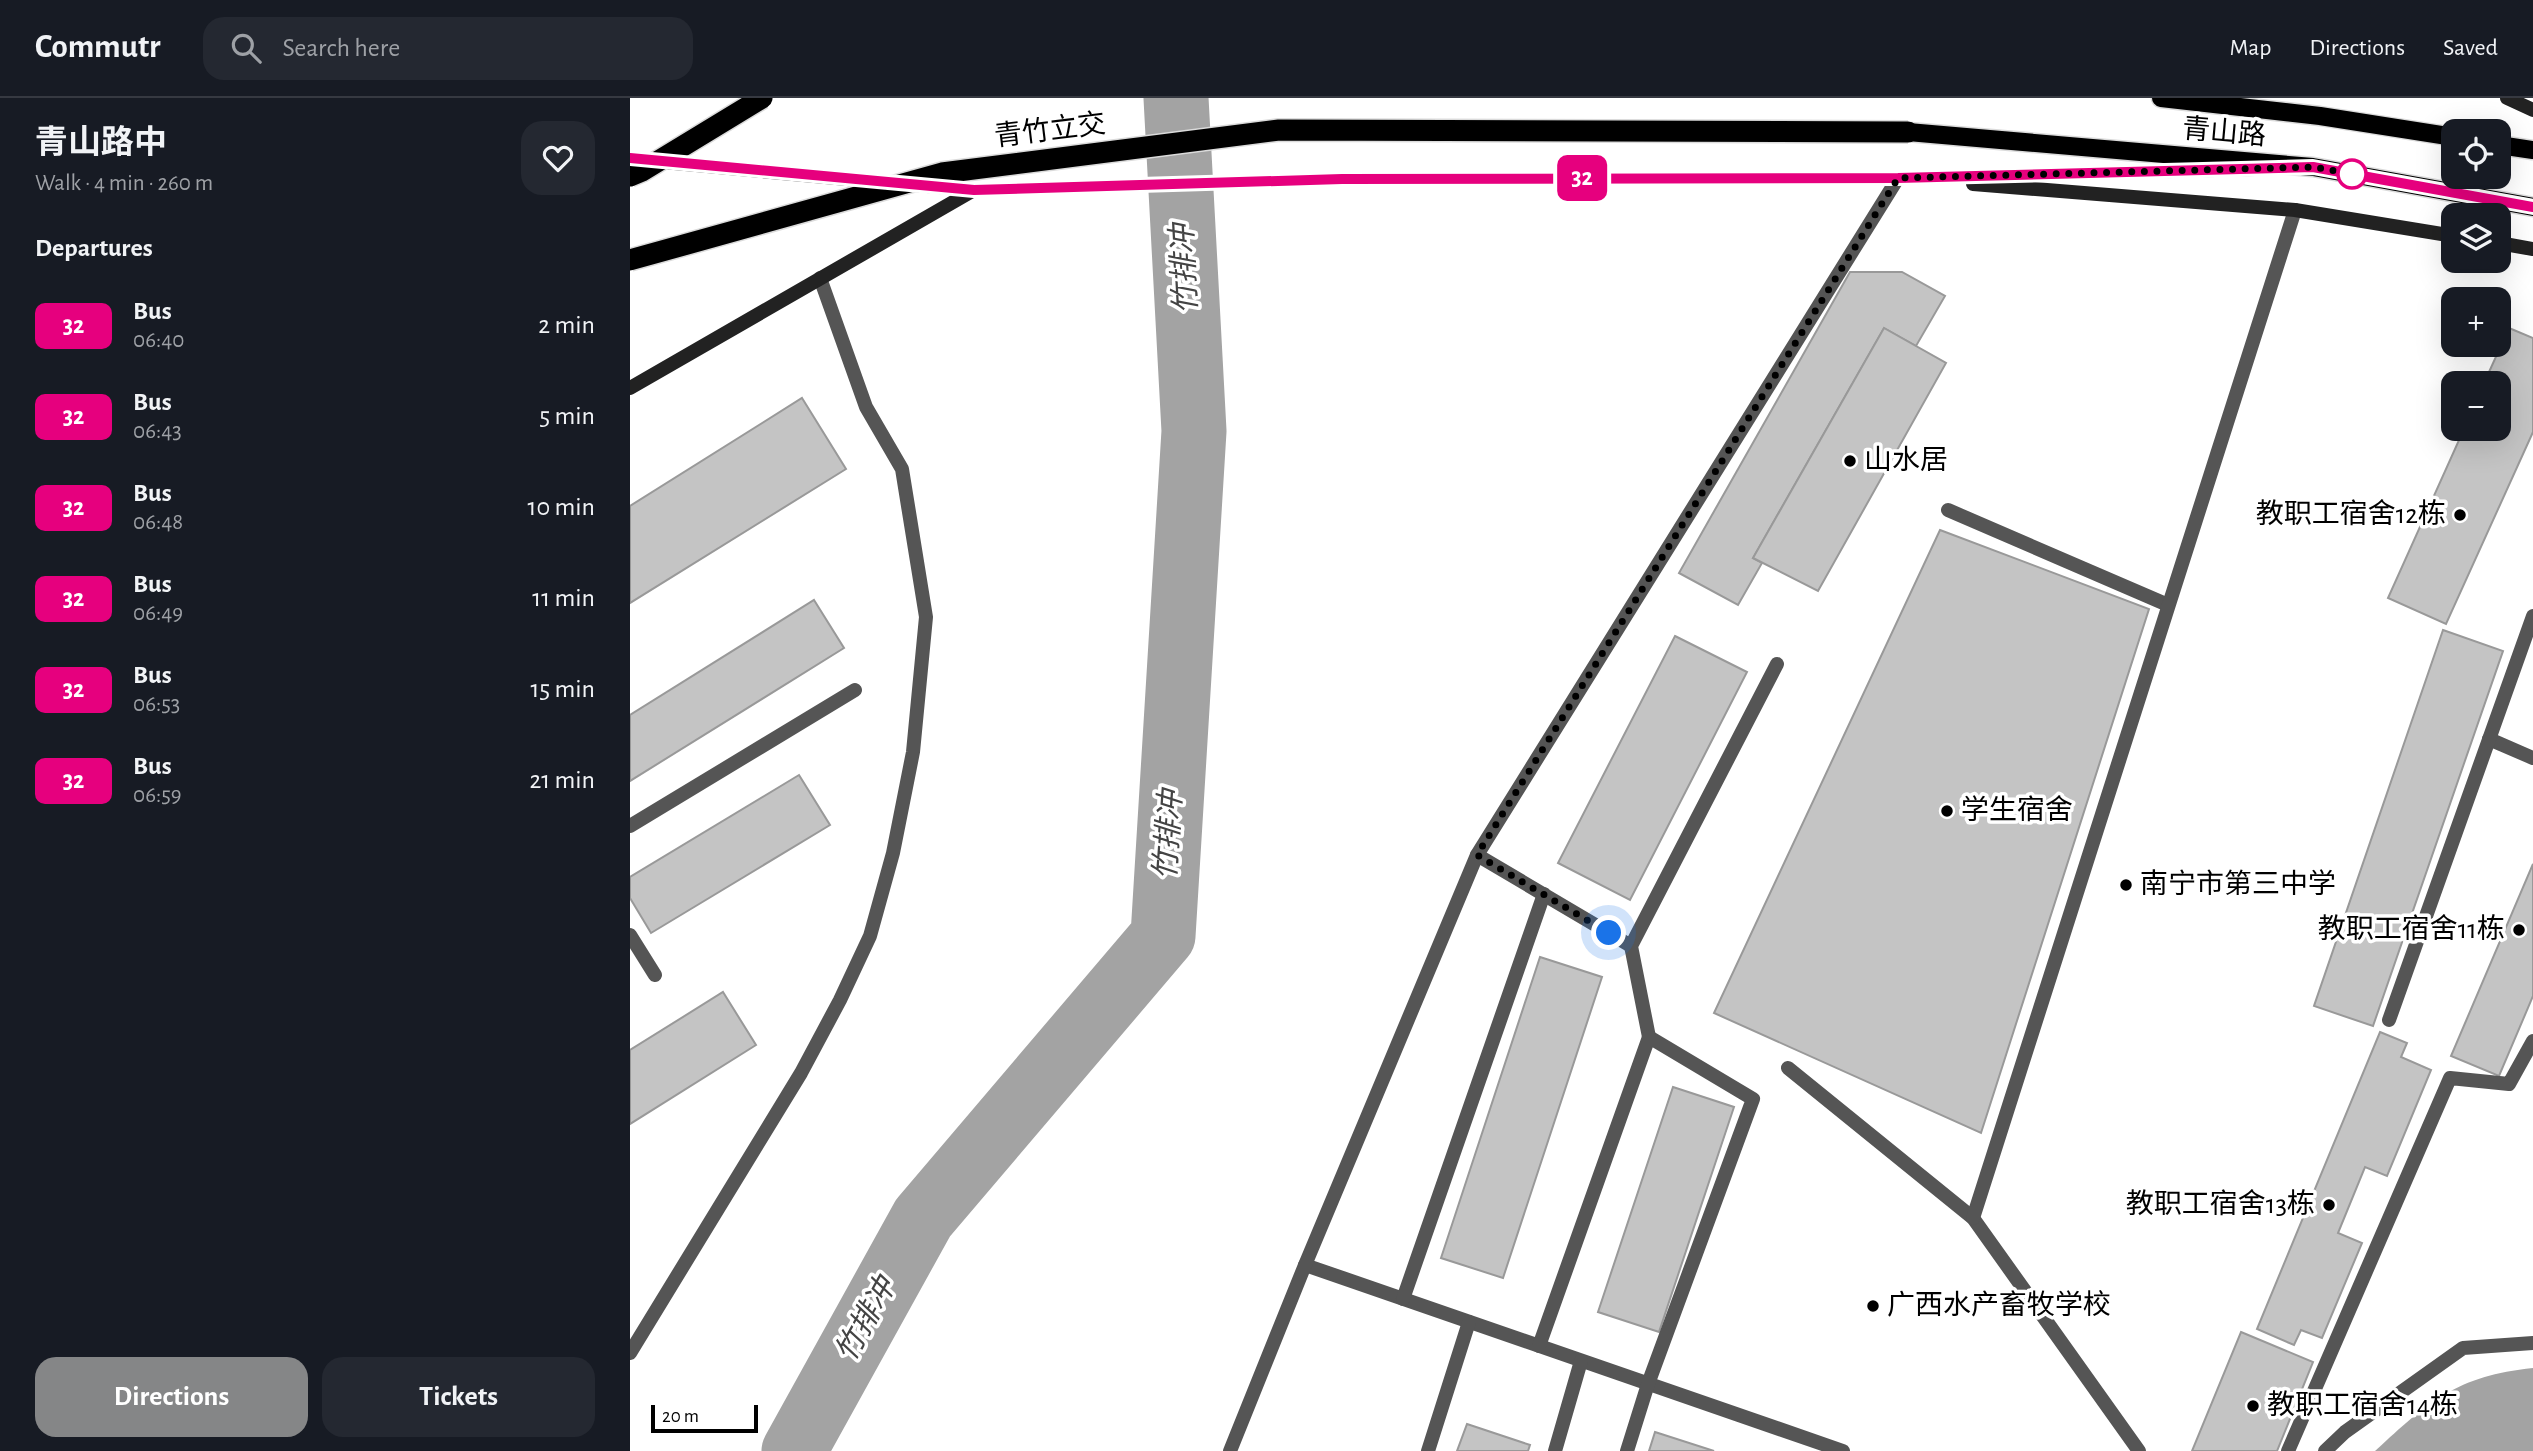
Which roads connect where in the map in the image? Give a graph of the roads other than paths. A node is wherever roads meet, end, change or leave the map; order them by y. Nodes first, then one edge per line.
1 (762, 98) edge
2 (2161, 98) edge
3 (2507, 98) edge
4 (2533, 110) edge
5 (1908, 132) joint
6 (2441, 135) edge
7 (2511, 147) edge
8 (2533, 150) edge
9 (630, 159) edge
10 (2313, 167) junction
11 (630, 176) edge
12 (1898, 178) junction
13 (974, 190) junction
14 (2533, 207) edge
15 (2295, 210) junction
16 (2441, 234) edge
17 (2511, 245) edge
18 (2533, 249) edge
19 (630, 260) edge
20 (820, 278) junction
21 (630, 388) edge
22 (1948, 510) dead end
23 (2168, 605) junction
24 (2533, 616) edge
25 (1777, 664) dead end
26 (855, 690) dead end
27 (2489, 739) junction
28 (2533, 758) edge
29 (630, 825) edge
30 (1477, 855) junction
31 (1544, 894) junction
32 (630, 935) edge
33 (1631, 946) junction
34 (655, 975) dead end
35 (2389, 1020) dead end
36 (1648, 1037) junction
37 (2533, 1041) edge
38 (1788, 1068) dead end
39 (1973, 1218) junction
40 (1305, 1265) junction
41 (1403, 1299) junction
42 (1469, 1322) junction
43 (2533, 1343) edge
44 (1539, 1346) junction
45 (630, 1353) edge
46 (1581, 1361) junction
47 (1648, 1384) junction
48 (1230, 1451) edge
49 (1428, 1451) edge
50 (1555, 1451) edge
51 (1628, 1451) edge
52 (1843, 1451) edge
53 (2139, 1451) edge
54 (2288, 1451) edge
55 (2325, 1451) edge

1 - 11 highway, bridge
2 - 6 main road, 青山路
3 - 4 street
5 - 10 main road, 青山路
5 - 19 highway, 青竹立交, bridge
7 - 8 main road
9 - 13 street
10 - 12 street
10 - 14 main road, 青山路
12 - 13 street
12 - 15 street
12 - 30 street
13 - 20 street
15 - 16 street
15 - 23 street
17 - 18 street
20 - 21 street
20 - 45 street
22 - 23 street
23 - 39 street
24 - 27 street
25 - 33 street
26 - 29 street
27 - 28 street
27 - 35 street
30 - 31 street
30 - 40 street
31 - 33 street
31 - 41 street
32 - 34 street
33 - 36 street
36 - 44 street
36 - 47 street
37 - 54 street
38 - 39 street
39 - 53 street
40 - 41 street
40 - 48 street
41 - 42 street
42 - 44 street
42 - 49 street
43 - 55 street
44 - 46 street
46 - 47 street
46 - 50 street
47 - 51 street
47 - 52 street

